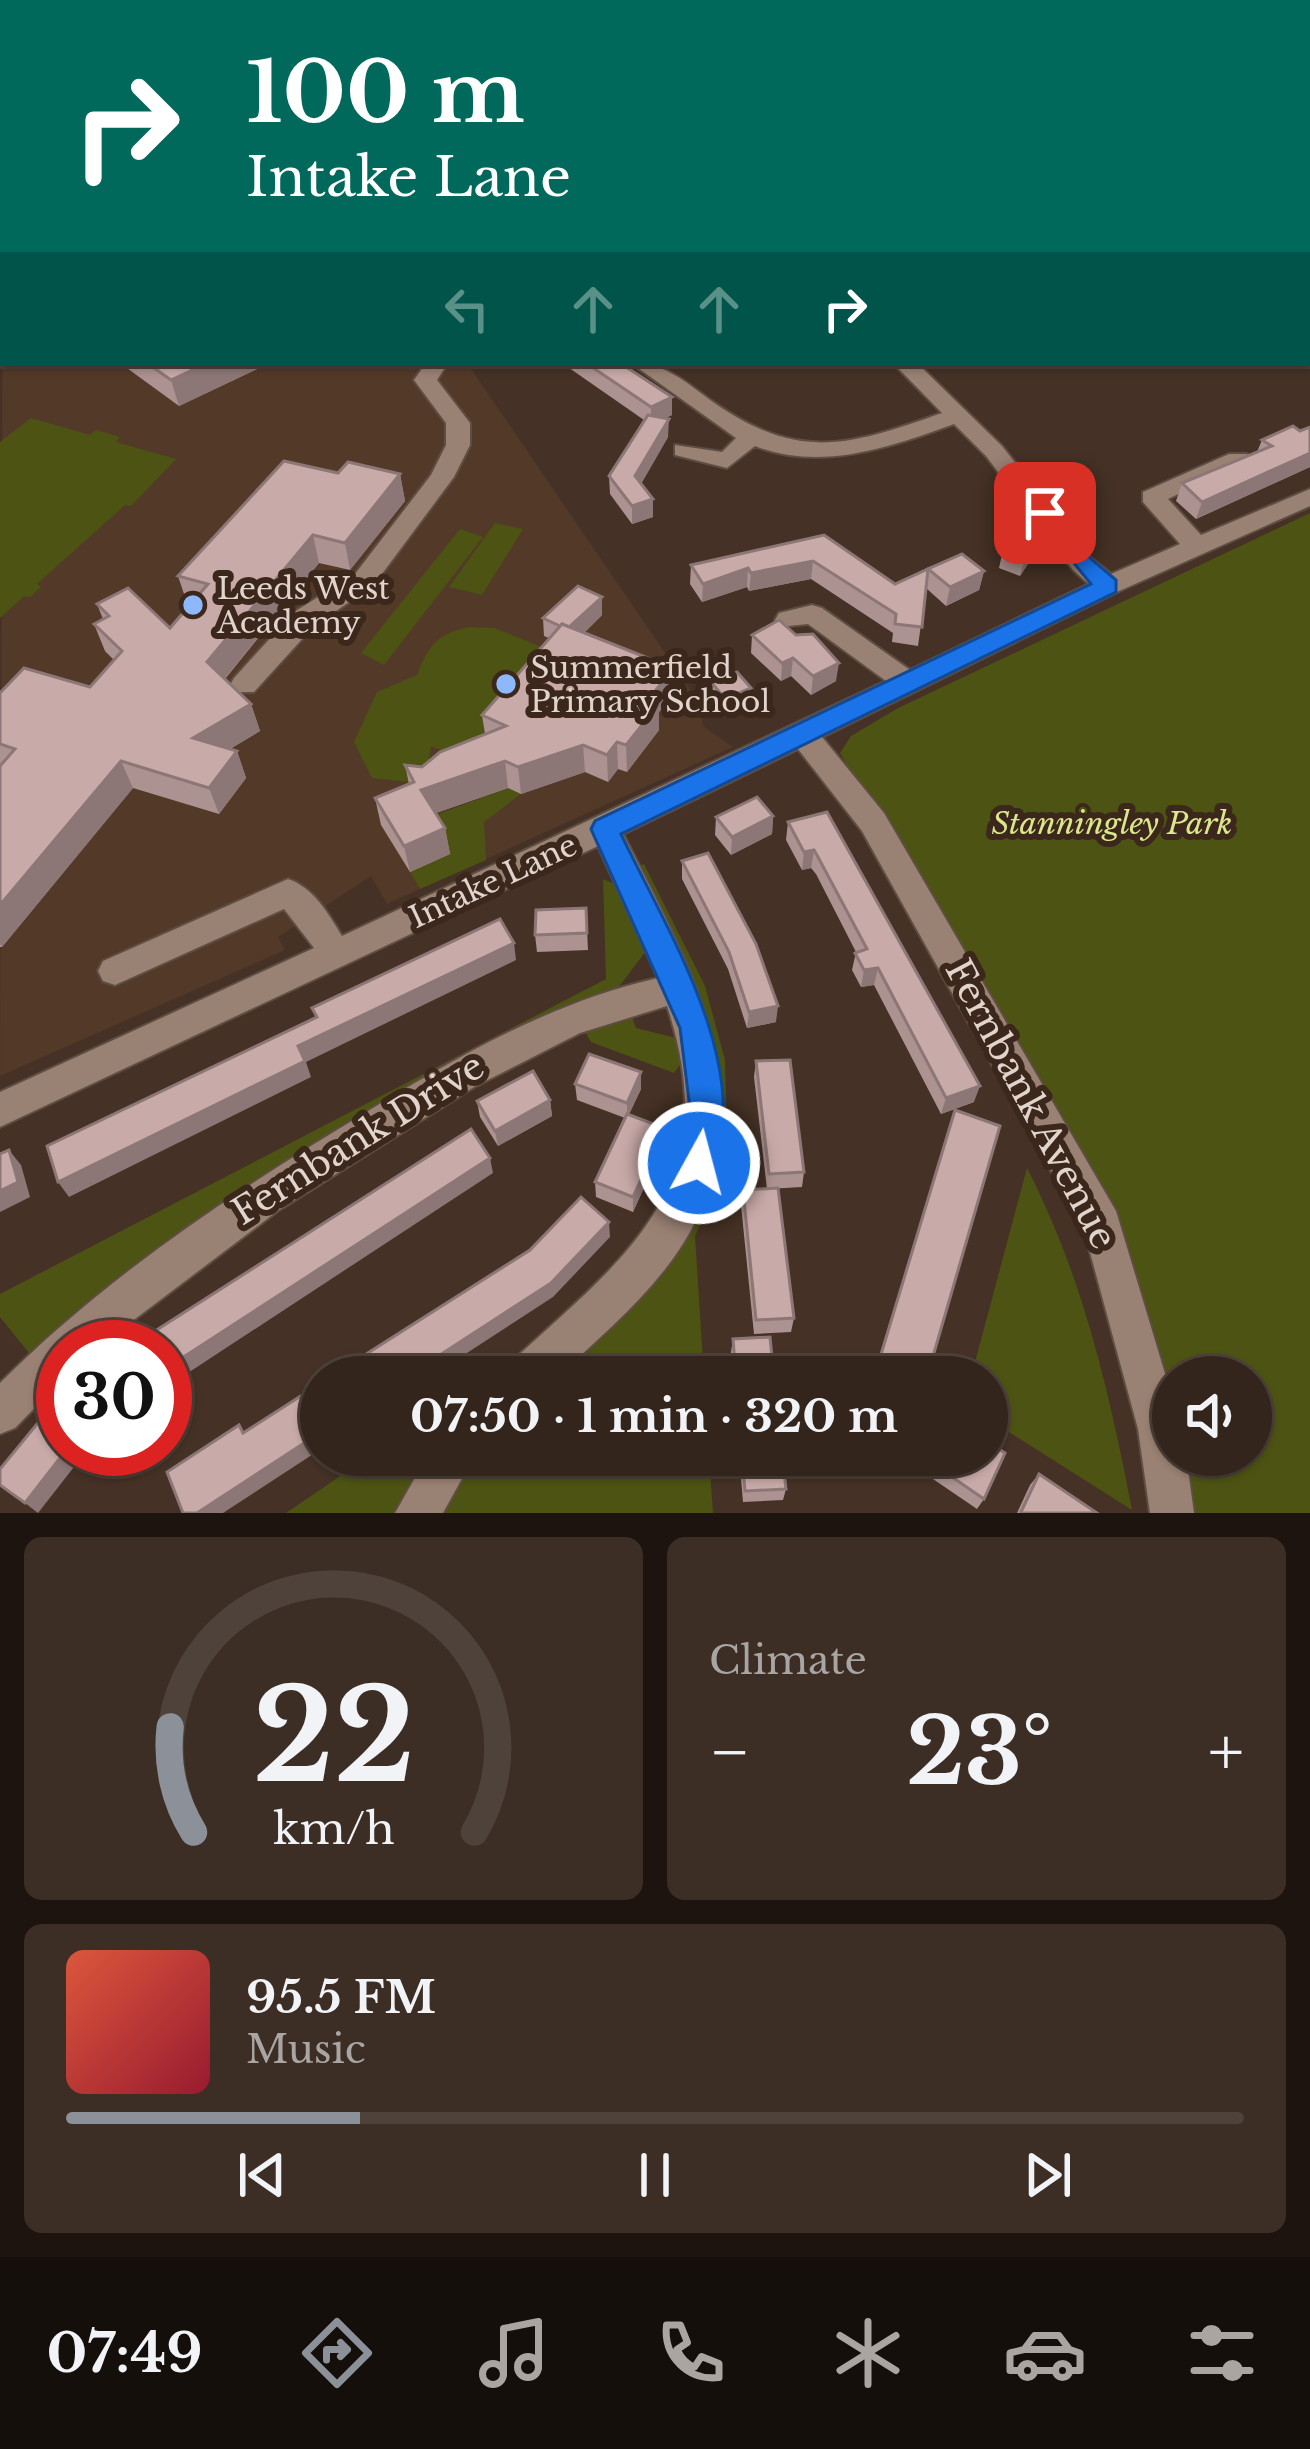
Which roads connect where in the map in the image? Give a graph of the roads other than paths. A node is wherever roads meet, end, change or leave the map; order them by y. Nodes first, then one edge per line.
1 (435, 366) edge
2 (646, 366) edge
3 (907, 366) edge
4 (958, 415) junction
5 (751, 436) junction
6 (683, 450) dead end
7 (1238, 459) edge
8 (727, 461) junction
9 (744, 483) dead end
10 (1310, 497) edge
11 (1197, 547) junction
12 (1108, 586) junction
13 (789, 620) dead end
14 (907, 682) junction
15 (244, 685) dead end
16 (802, 734) junction
17 (605, 829) junction
18 (336, 955) junction
19 (115, 970) dead end
20 (682, 988) junction
21 (0, 1110) edge
22 (97, 1320) edge
23 (549, 1356) edge
24 (36, 1376) edge
25 (0, 1413) edge
26 (440, 1476) edge
27 (418, 1513) edge
28 (1172, 1513) edge

1 - 15 street
2 - 5 street
3 - 4 street
4 - 5 street
4 - 12 street
5 - 8 street
6 - 8 street
7 - 11 street
8 - 9 street
10 - 11 street, Intake Lane
11 - 12 street, Intake Lane
12 - 14 street, Intake Lane
13 - 14 street
14 - 16 street, Intake Lane
16 - 17 street, Intake Lane
16 - 28 street, Fernbank Avenue
17 - 18 street, Intake Lane
17 - 20 street
18 - 19 street
18 - 21 street, Intake Lane
20 - 22 street, Fernbank Drive
20 - 23 street
24 - 25 street, Fernbank Drive
26 - 27 street

